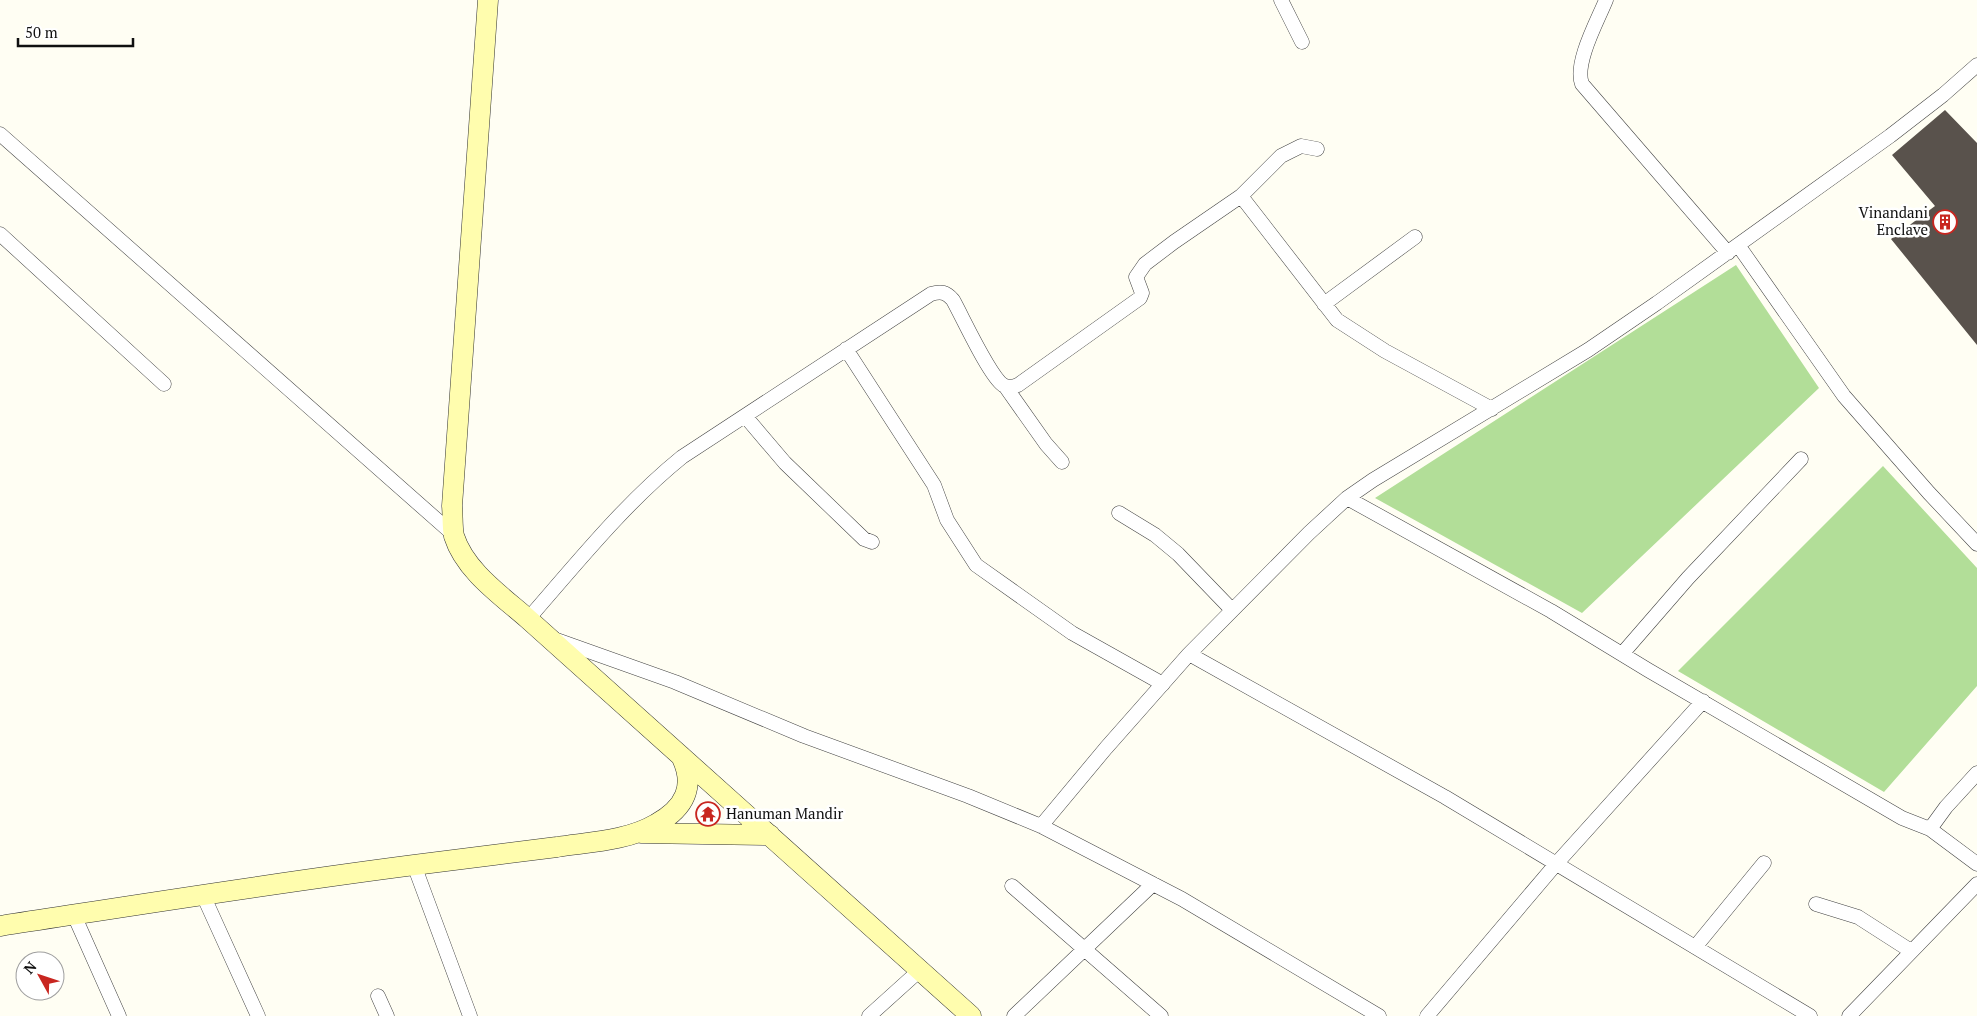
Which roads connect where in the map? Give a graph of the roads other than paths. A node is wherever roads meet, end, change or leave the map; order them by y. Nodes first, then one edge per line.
1 (488, 0) edge
2 (1281, 0) edge
3 (1606, 0) edge
4 (1302, 42) dead end
5 (1977, 65) edge
6 (0, 134) edge
7 (1317, 149) dead end
8 (1241, 196) junction
9 (0, 234) edge
10 (1415, 237) dead end
11 (1733, 249) junction
12 (1324, 304) junction
13 (846, 349) junction
14 (164, 384) dead end
15 (1005, 386) junction
16 (1492, 409) junction
17 (745, 416) junction
18 (1801, 459) dead end
19 (1062, 462) dead end
20 (1347, 498) junction
21 (1119, 513) dead end
22 (454, 535) junction
23 (1975, 538) edge
24 (872, 542) dead end
25 (1232, 610) junction
26 (528, 619) junction
27 (548, 637) junction
28 (1189, 654) junction
29 (1622, 654) junction
30 (1163, 684) junction
31 (1703, 701) junction
32 (680, 754) junction
33 (1977, 773) edge
34 (1041, 826) junction
35 (1930, 829) junction
36 (634, 833) junction
37 (770, 835) junction
38 (1556, 864) junction
39 (1764, 864) dead end
40 (1977, 864) edge
41 (414, 865) junction
42 (1153, 884) junction
43 (1977, 884) edge
44 (1012, 886) dead end
45 (203, 895) junction
46 (1816, 904) dead end
47 (74, 915) junction
48 (0, 926) edge
49 (1696, 946) junction
50 (1084, 947) junction
51 (1911, 951) junction
52 (920, 970) junction
53 (378, 996) dead end
54 (119, 1016) edge
55 (258, 1016) edge
56 (387, 1016) edge
57 (470, 1016) edge
58 (869, 1016) edge
59 (971, 1016) edge
60 (1014, 1016) edge
61 (1161, 1016) edge
62 (1379, 1016) edge
63 (1427, 1016) edge
64 (1810, 1016) edge
65 (1849, 1016) edge

1 - 22 street
2 - 4 street
3 - 11 street
5 - 11 street
6 - 22 street
7 - 8 street
8 - 12 street
8 - 15 street
9 - 14 street
10 - 12 street
11 - 16 street
11 - 23 street
12 - 16 street
13 - 15 street
13 - 17 street
13 - 30 street
15 - 19 street
16 - 20 street
17 - 24 street
17 - 26 street
18 - 29 street
20 - 25 street
20 - 29 street
21 - 25 street
22 - 26 street
25 - 28 street
26 - 27 street
27 - 32 street
27 - 34 street
28 - 30 street
28 - 38 street
29 - 31 street
30 - 34 street
31 - 35 street
31 - 38 street
32 - 36 street
32 - 37 street
33 - 35 street
34 - 42 street
35 - 40 street
36 - 37 street
36 - 41 street
37 - 52 street
38 - 49 street
38 - 63 street
39 - 49 street
41 - 45 street
41 - 57 street
42 - 50 street
42 - 62 street
43 - 51 street
44 - 50 street
45 - 47 street
45 - 55 street
46 - 51 street
47 - 48 street
47 - 54 street
49 - 64 street
50 - 60 street
50 - 61 street
51 - 65 street
52 - 58 street
52 - 59 street
53 - 56 street

